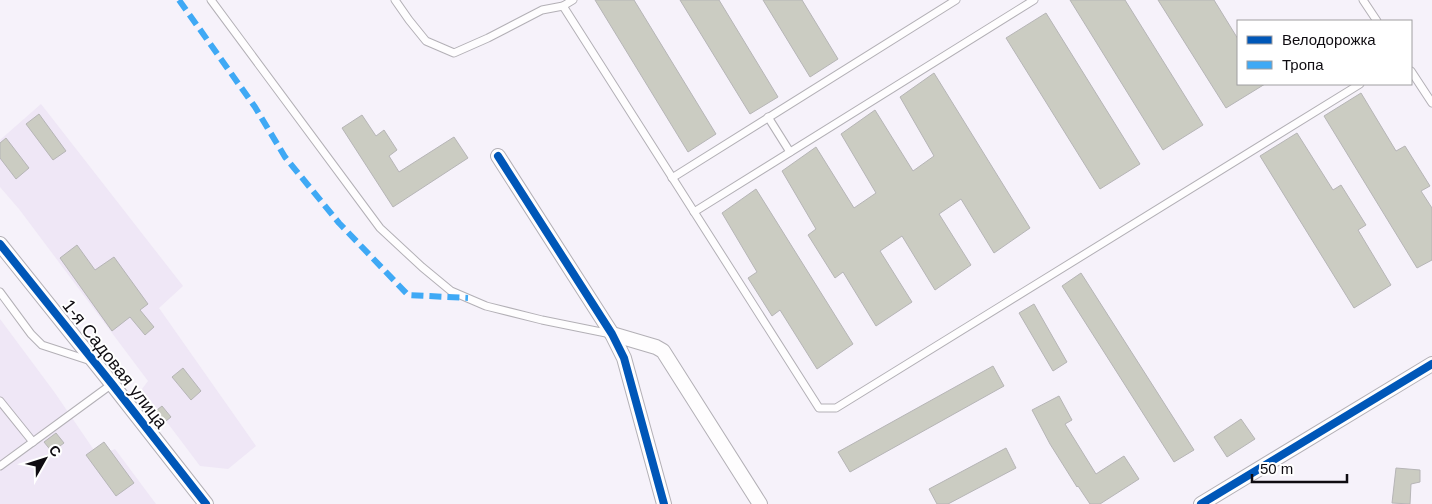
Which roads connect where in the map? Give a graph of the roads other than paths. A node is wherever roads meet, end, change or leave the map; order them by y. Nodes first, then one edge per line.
1 (211, 0) edge
2 (396, 0) edge
3 (574, 0) edge
4 (956, 0) edge
5 (1034, 0) edge
6 (1363, 0) edge
7 (564, 6) junction
8 (1376, 20) edge
9 (1412, 73) edge
10 (1358, 85) edge
11 (1432, 103) edge
12 (768, 117) junction
13 (790, 152) junction
14 (498, 156) dead end
15 (672, 178) junction
16 (694, 212) junction
17 (0, 244) edge
18 (0, 292) edge
19 (612, 334) junction
20 (95, 362) junction
21 (1432, 364) edge
22 (112, 384) junction
23 (0, 400) edge
24 (33, 442) junction
25 (0, 466) edge
26 (206, 504) edge
27 (664, 504) edge
28 (760, 504) edge
29 (1201, 504) edge

1 - 19 lane
2 - 7 lane
3 - 7 lane
4 - 12 lane
5 - 13 lane
6 - 8 lane
7 - 15 lane
9 - 11 lane
10 - 16 lane
12 - 13 lane
12 - 15 lane
13 - 16 lane
14 - 19 street
15 - 16 lane
17 - 20 street, 1-я Садовая улица
18 - 20 lane
19 - 27 street
19 - 28 street
20 - 22 street, 1-я Садовая улица
21 - 29 street
22 - 24 lane
22 - 26 street, 1-я Садовая улица
23 - 24 lane
24 - 25 lane

